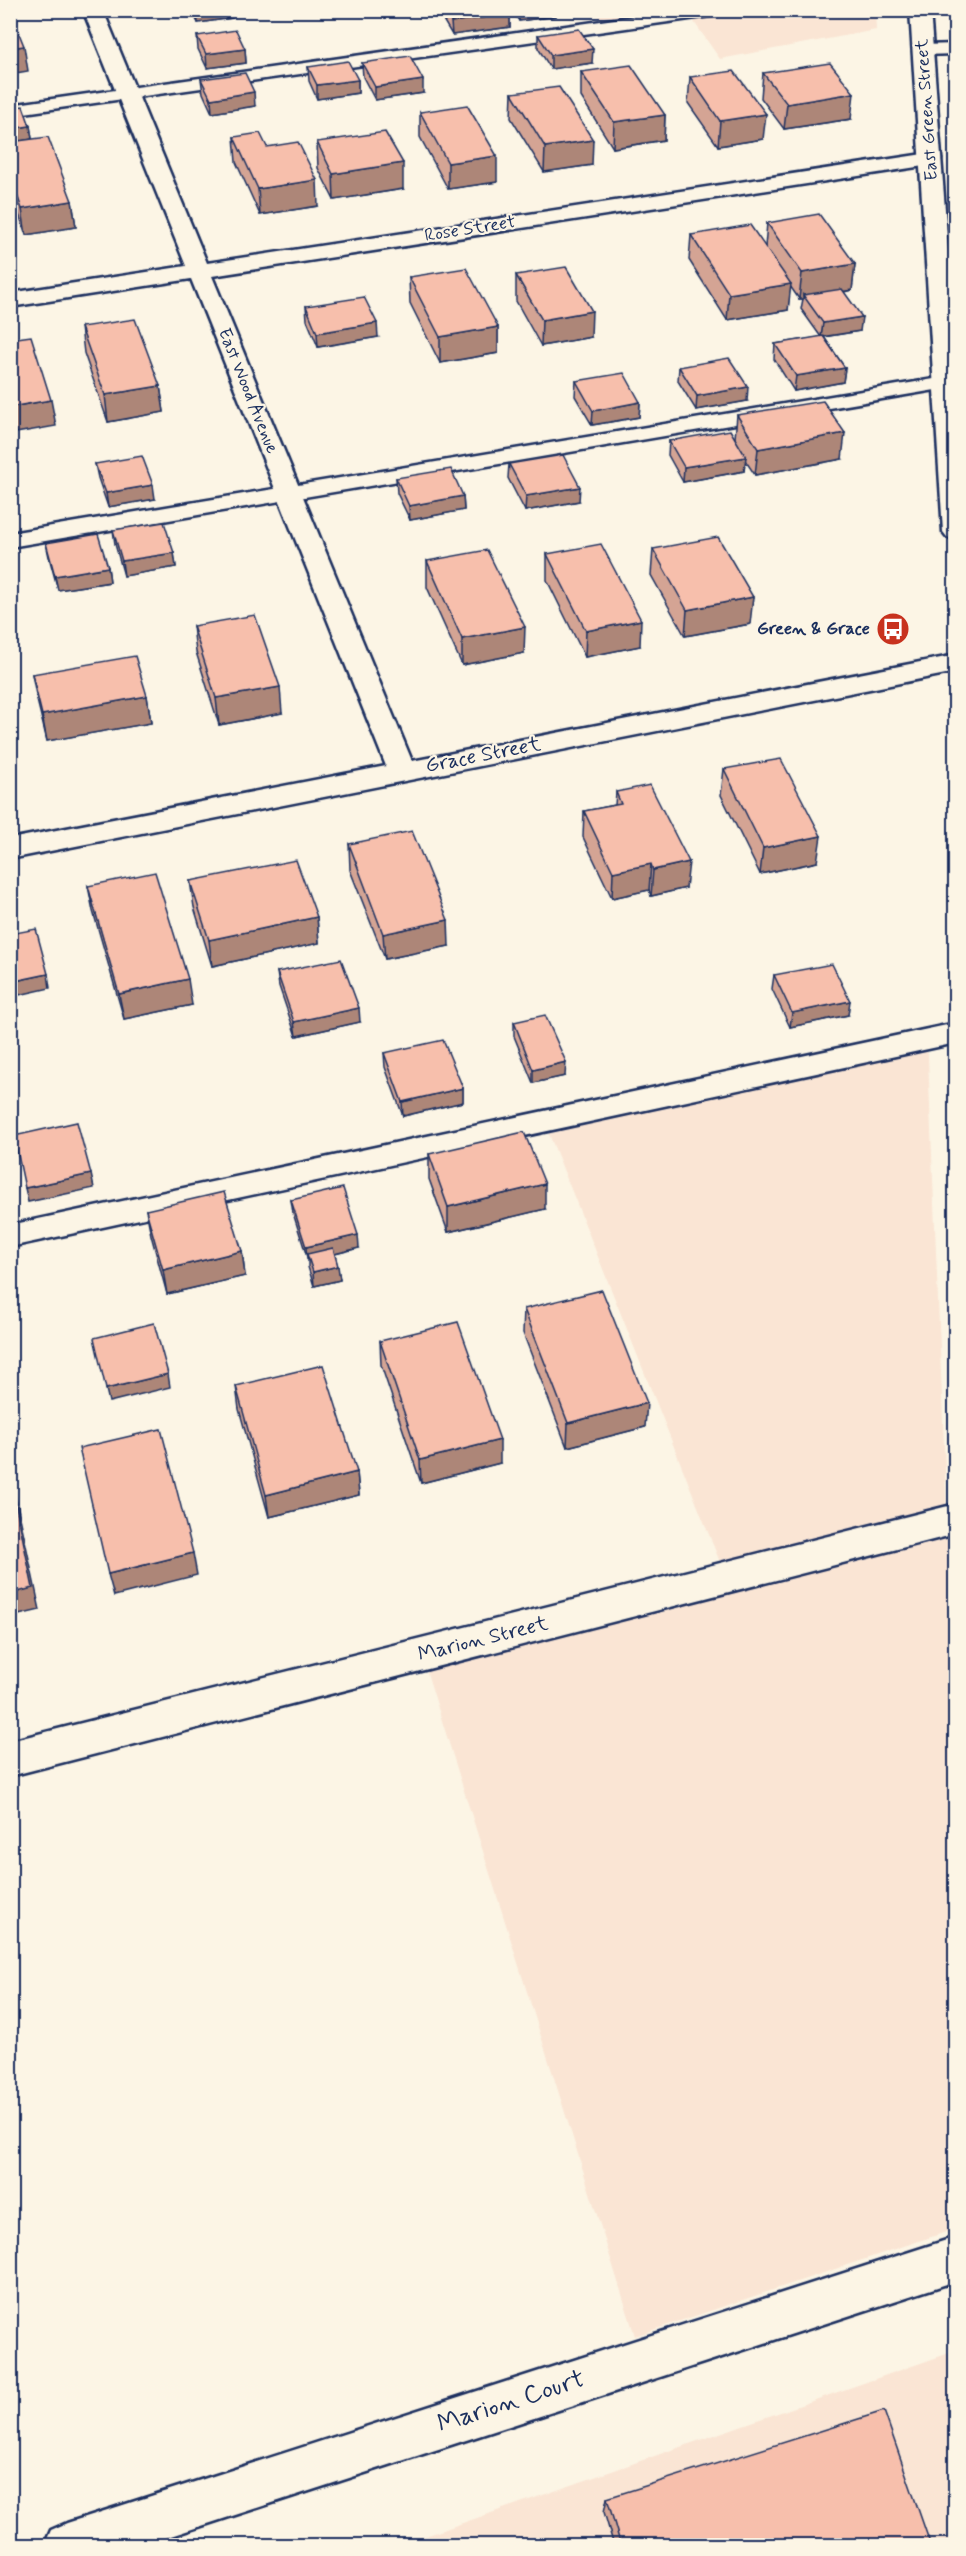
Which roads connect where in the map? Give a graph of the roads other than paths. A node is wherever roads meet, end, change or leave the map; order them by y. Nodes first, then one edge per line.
1 (93, 10) edge
2 (718, 10) edge
3 (921, 10) edge
4 (923, 50) junction
5 (956, 50) edge
6 (127, 94) junction
7 (10, 110) edge
8 (930, 159) junction
9 (198, 270) junction
10 (10, 300) edge
11 (949, 342) edge
12 (946, 383) junction
13 (290, 493) junction
14 (956, 532) edge
15 (10, 540) edge
16 (956, 663) edge
17 (402, 771) junction
18 (10, 849) edge
19 (956, 1033) edge
20 (10, 1236) edge
21 (956, 1519) edge
22 (10, 1759) edge
23 (956, 2259) edge
24 (67, 2546) edge

1 - 6 street, East Wood Avenue
2 - 6 lane
3 - 4 street, East Green Street
4 - 5 lane
4 - 8 street, East Green Street
6 - 7 lane
6 - 9 street, East Wood Avenue
8 - 9 street, Rose Street
8 - 11 street, East Green Street
9 - 10 street, Rose Street
9 - 13 street, East Wood Avenue
11 - 12 street, East Green Street
12 - 13 lane
12 - 14 street, East Green Street
13 - 15 lane
13 - 17 street, East Wood Avenue
16 - 17 street, Grace Street
17 - 18 street, Grace Street
19 - 20 lane
21 - 22 street, Marion Street
23 - 24 street, Marion Court

